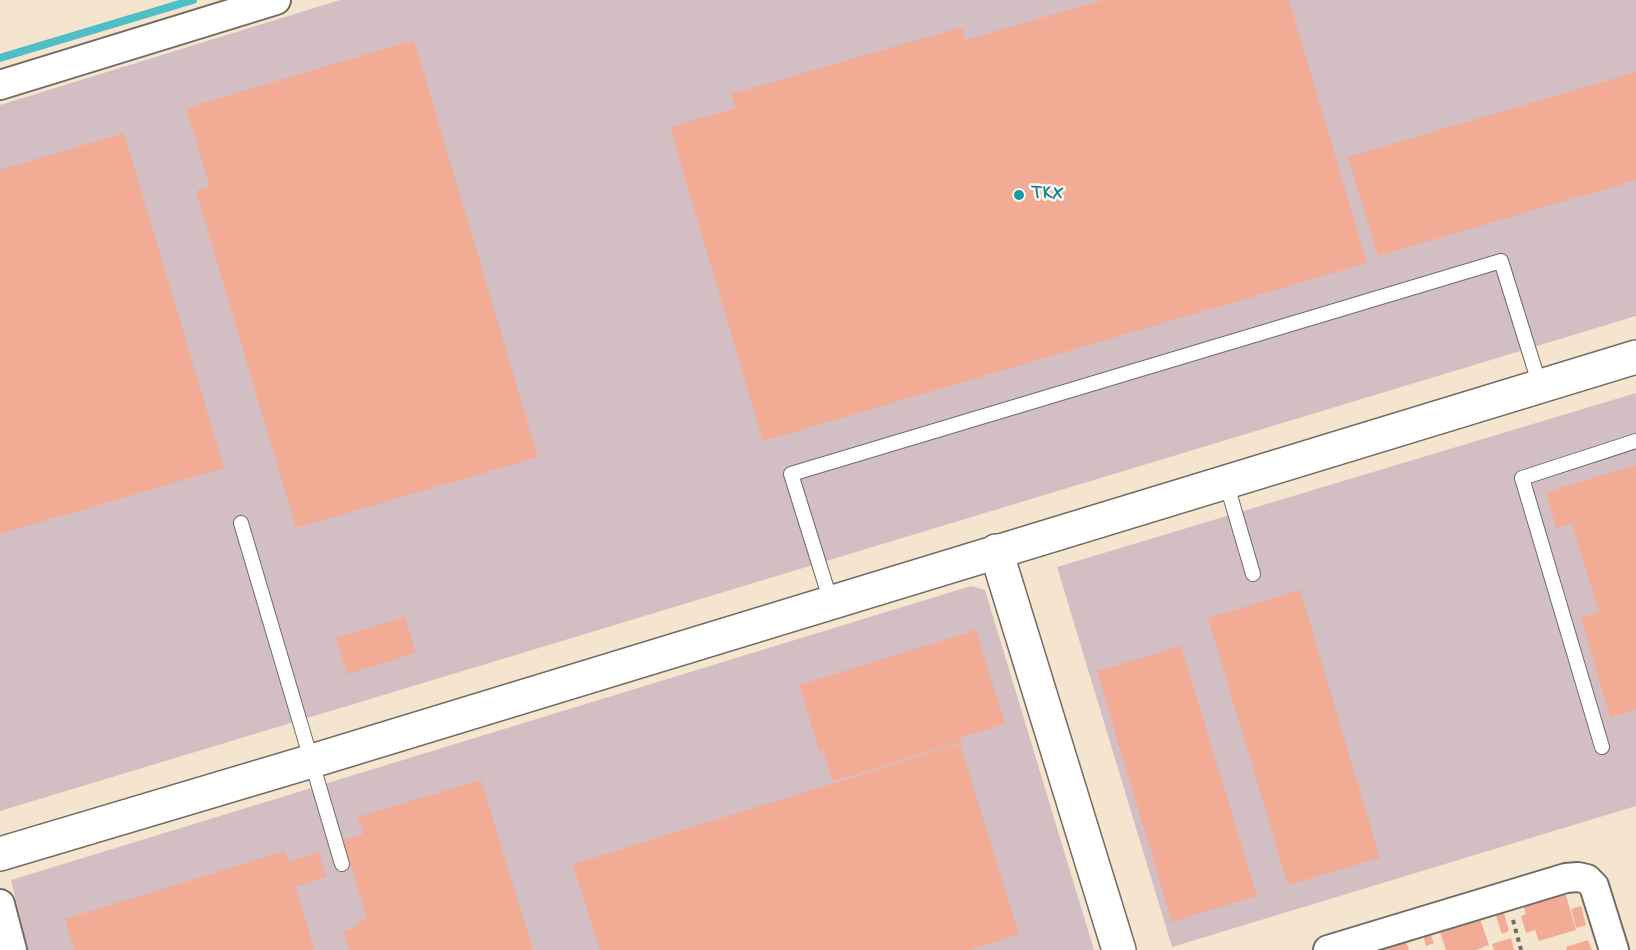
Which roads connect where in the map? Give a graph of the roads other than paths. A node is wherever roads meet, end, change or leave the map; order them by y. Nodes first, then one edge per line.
1 (276, 0) edge
2 (0, 85) edge
3 (1635, 360) edge
4 (1540, 386) junction
5 (1636, 441) edge
6 (1226, 482) junction
7 (241, 523) dead end
8 (996, 551) junction
9 (1253, 574) dead end
10 (831, 602) junction
11 (1602, 747) dead end
12 (312, 761) junction
13 (0, 854) edge
14 (342, 864) dead end
15 (0, 904) edge
16 (12, 950) edge
17 (1119, 950) edge
18 (1328, 950) edge
19 (1614, 950) edge

1 - 2 street
3 - 4 street
4 - 6 street
4 - 10 lane
5 - 11 lane
6 - 8 street
6 - 9 lane
7 - 12 lane
8 - 10 street
8 - 17 street
10 - 12 street
12 - 13 street
12 - 14 lane
15 - 16 street
18 - 19 street

